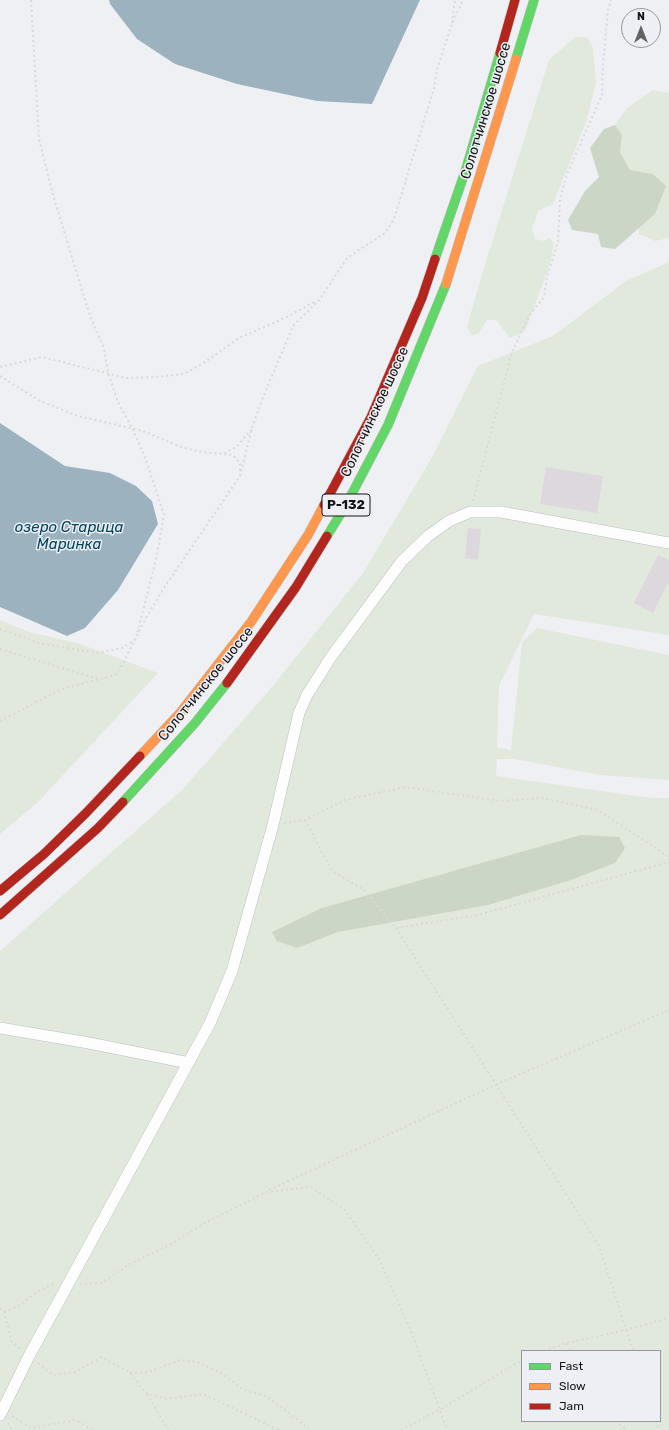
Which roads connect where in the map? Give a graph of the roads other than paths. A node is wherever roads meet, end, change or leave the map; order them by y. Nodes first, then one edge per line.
1 (516, 0) edge
2 (534, 0) edge
3 (669, 543) edge
4 (0, 891) edge
5 (0, 915) edge
6 (0, 1028) edge
7 (189, 1063) junction
8 (1, 1413) edge

1 - 4 main road, Солотчинское шоссе / Р-132
2 - 5 main road, Солотчинское шоссе / Р-132
3 - 7 street
6 - 7 street
7 - 8 street

